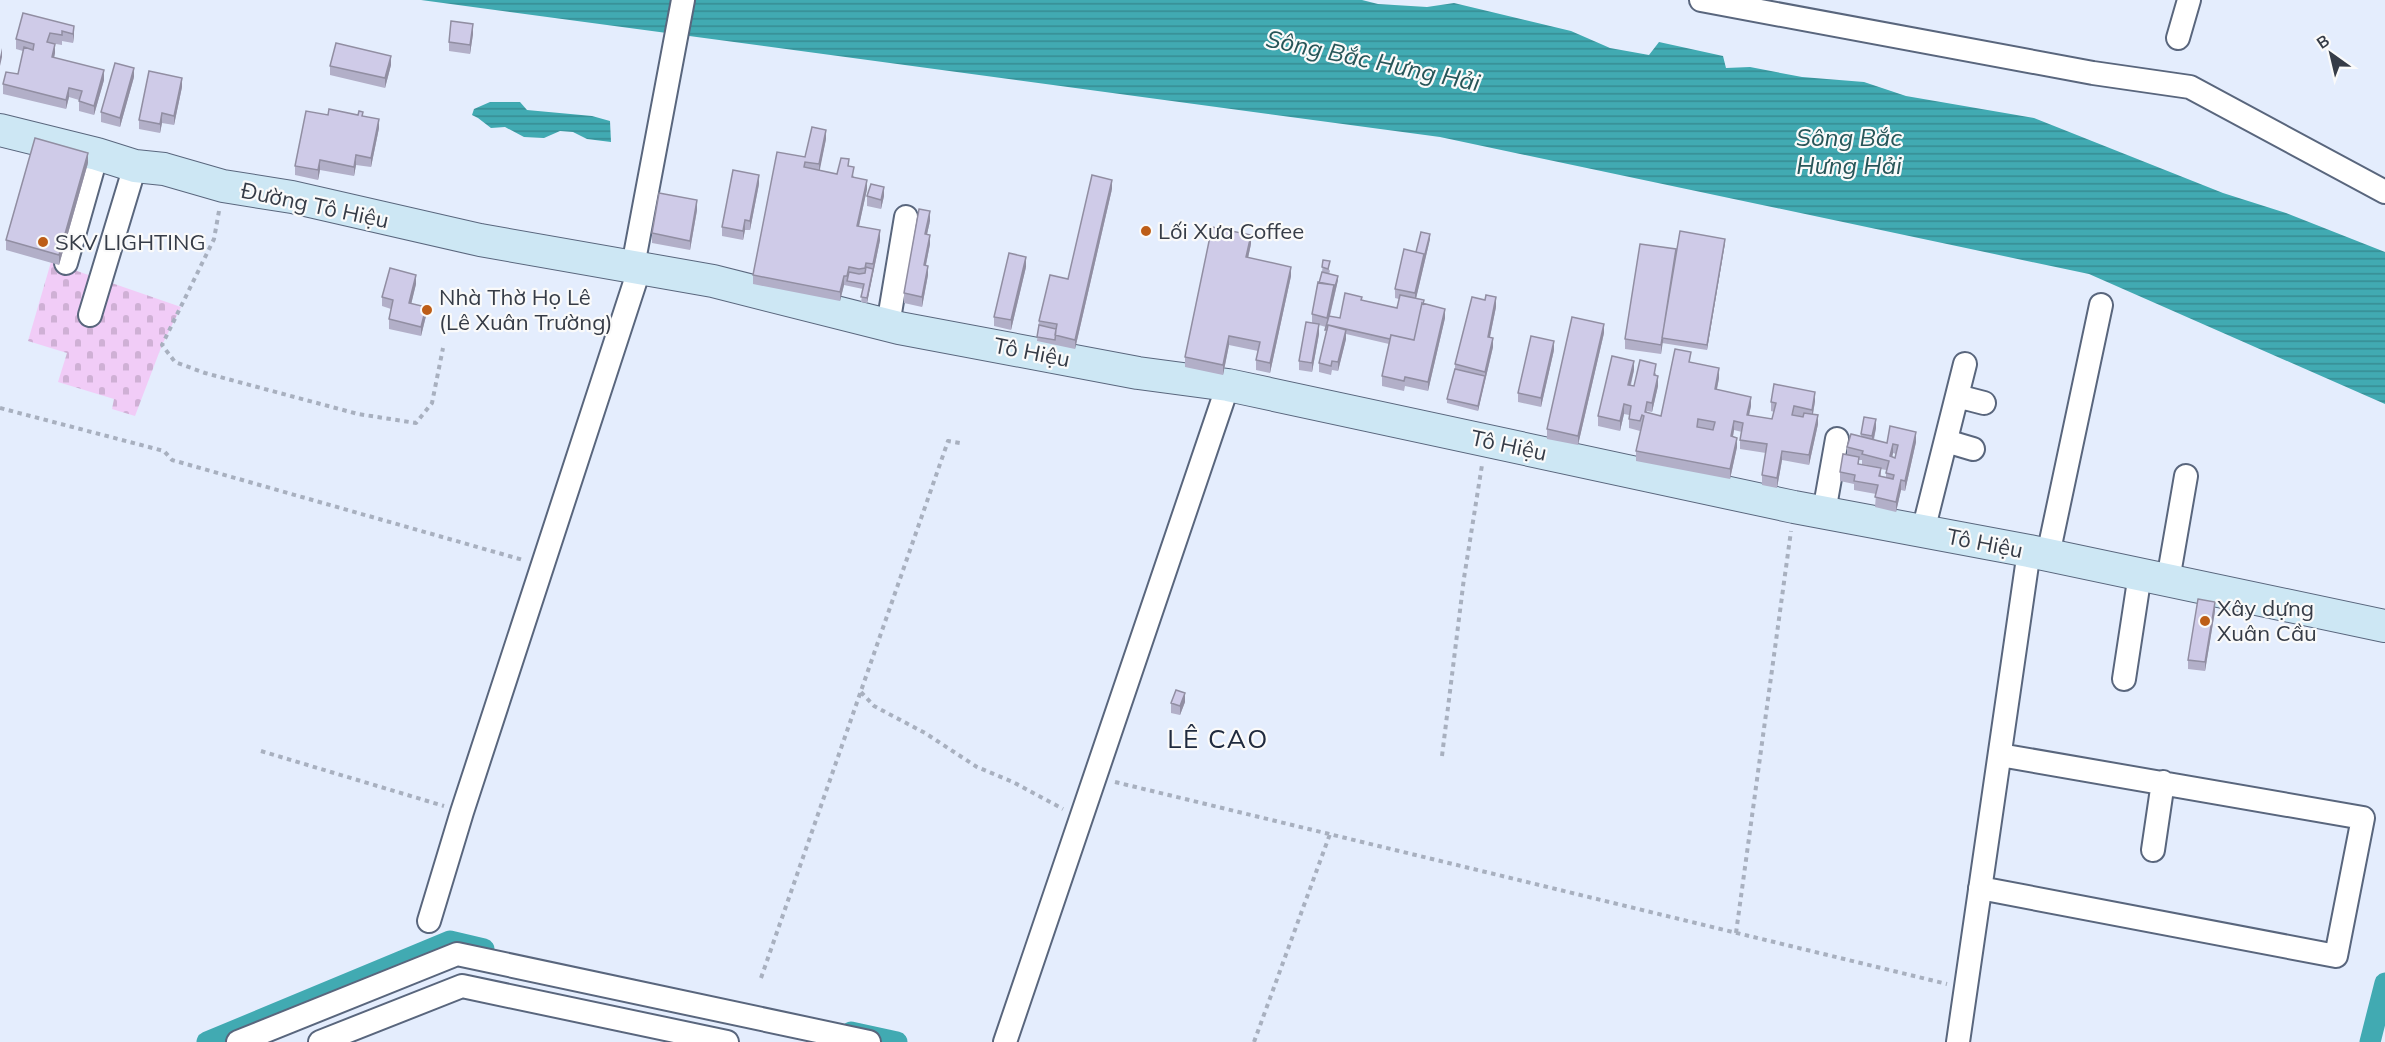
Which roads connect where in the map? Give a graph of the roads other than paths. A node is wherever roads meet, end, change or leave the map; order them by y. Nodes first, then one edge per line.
1 (683, 0) edge
2 (1701, 0) edge
3 (2189, 0) edge
4 (2178, 38) dead end
5 (0, 130) edge
6 (97, 154) junction
7 (135, 166) junction
8 (2385, 192) edge
9 (906, 217) dead end
10 (66, 263) dead end
11 (636, 266) junction
12 (2101, 305) dead end
13 (90, 315) dead end
14 (888, 325) junction
15 (1965, 364) dead end
16 (1228, 386) junction
17 (1957, 396) junction
18 (1984, 403) dead end
19 (1837, 439) dead end
20 (1946, 441) junction
21 (1973, 449) dead end
22 (2186, 476) dead end
23 (1824, 512) junction
24 (1923, 531) junction
25 (2039, 553) junction
26 (2154, 577) junction
27 (2385, 626) edge
28 (2124, 679) dead end
29 (2000, 755) junction
30 (2163, 782) junction
31 (2153, 850) dead end
32 (1980, 888) junction
33 (429, 921) dead end
34 (238, 1042) edge
35 (320, 1042) edge
36 (727, 1042) edge
37 (869, 1042) edge
38 (1005, 1042) edge
39 (1958, 1042) edge

1 - 11 street
2 - 8 street
3 - 4 street
5 - 6 main road, Đường Tô Hiệu
6 - 7 main road, Đường Tô Hiệu
6 - 10 street
7 - 11 main road, Đường Tô Hiệu
7 - 13 street
9 - 14 street
11 - 14 main road, Tô Hiệu
11 - 33 street
12 - 25 street
14 - 16 main road, Tô Hiệu
15 - 17 street
16 - 23 main road, Tô Hiệu
16 - 38 street
17 - 18 street
17 - 20 street
19 - 23 street
20 - 21 street
20 - 24 street
22 - 26 street
23 - 24 main road, Tô Hiệu
24 - 25 main road, Tô Hiệu
25 - 26 main road, Tô Hiệu
25 - 29 street
26 - 27 main road, Tô Hiệu
26 - 28 street
29 - 30 street
29 - 32 street
30 - 31 street
30 - 32 street
32 - 39 street
34 - 37 street
35 - 36 street

